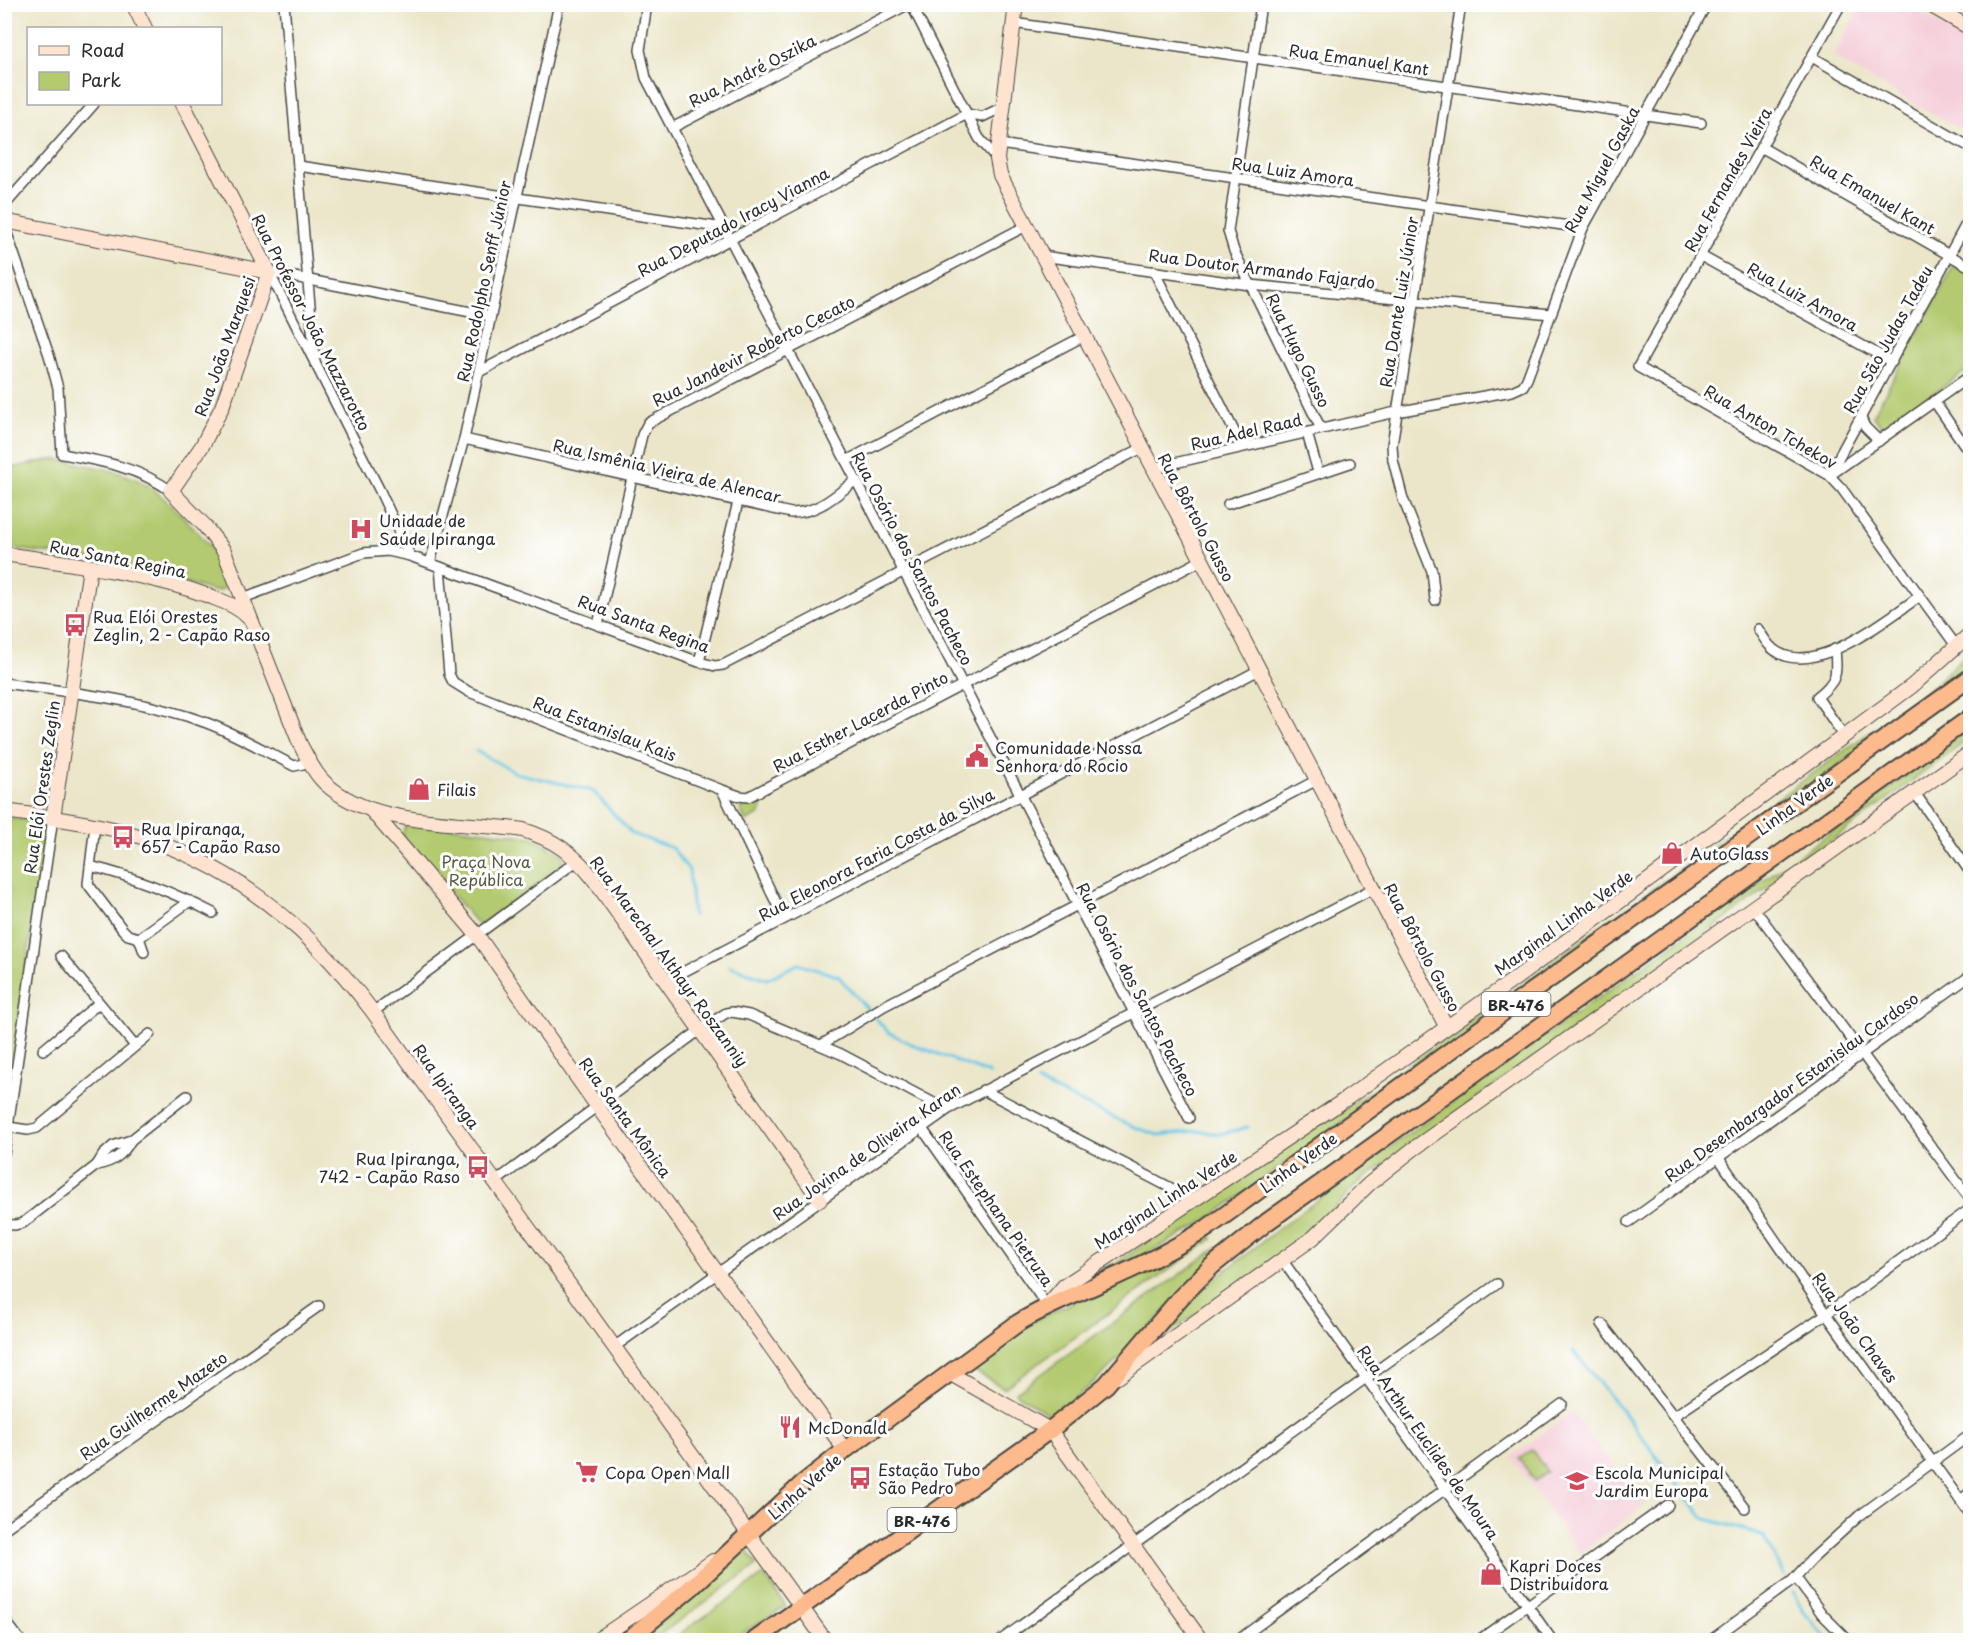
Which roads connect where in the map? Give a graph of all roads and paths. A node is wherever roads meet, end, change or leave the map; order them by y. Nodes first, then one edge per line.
1 (133, 4) edge
2 (284, 4) edge
3 (560, 4) edge
4 (647, 4) edge
5 (910, 4) edge
6 (1016, 4) edge
7 (1261, 4) edge
8 (1461, 4) edge
9 (1841, 4) edge
10 (1928, 4) edge
11 (1706, 5) edge
12 (1013, 23) junction
13 (144, 27) edge
14 (1971, 28) edge
15 (1812, 57) junction
16 (1253, 58) junction
17 (1448, 87) junction
18 (93, 105) edge
19 (184, 105) edge
20 (1003, 107) junction
21 (967, 114) junction
22 (1646, 116) junction
23 (1701, 123) dead end
24 (672, 128) junction
25 (999, 144) junction
26 (1761, 147) junction
27 (1971, 147) edge
28 (997, 159) junction
29 (298, 166) junction
30 (1235, 178) junction
31 (517, 198) junction
32 (4, 206) edge
33 (1429, 206) junction
34 (1971, 217) edge
35 (4, 220) edge
36 (4, 225) edge
37 (1026, 226) junction
38 (724, 228) junction
39 (1584, 228) junction
40 (730, 240) junction
41 (1950, 255) junction
42 (1042, 256) junction
43 (1701, 256) junction
44 (1971, 267) edge
45 (1154, 271) junction
46 (269, 272) junction
47 (308, 280) junction
48 (1250, 285) junction
49 (1414, 300) junction
50 (1551, 314) junction
51 (491, 316) junction
52 (1084, 336) junction
53 (788, 350) junction
54 (1892, 362) junction
55 (315, 363) junction
56 (1638, 367) joint
57 (479, 372) junction
58 (1971, 375) edge
59 (1522, 386) joint
60 (1934, 401) junction
61 (1396, 412) junction
62 (1861, 418) junction
63 (1321, 429) junction
64 (1307, 433) junction
65 (464, 439) junction
66 (1879, 441) junction
67 (1242, 447) junction
68 (1142, 448) junction
69 (1971, 453) edge
70 (846, 461) junction
71 (1350, 463) dead end
72 (1153, 468) junction
73 (1318, 472) junction
74 (1829, 475) junction
75 (632, 478) junction
76 (856, 480) junction
77 (171, 491) junction
78 (738, 502) junction
79 (1228, 504) dead end
80 (4, 554) edge
81 (410, 556) junction
82 (1202, 560) junction
83 (435, 565) junction
84 (90, 567) junction
85 (904, 572) junction
86 (236, 580) junction
87 (1920, 596) junction
88 (243, 598) junction
89 (1435, 600) dead end
90 (222, 601) junction
91 (253, 622) junction
92 (598, 625) junction
93 (1758, 629) dead end
94 (1971, 634) edge
95 (1957, 647) junction
96 (1835, 649) junction
97 (699, 662) junction
98 (1259, 670) junction
99 (1971, 678) edge
100 (4, 683) edge
101 (963, 685) junction
102 (72, 693) junction
103 (1971, 718) edge
104 (1844, 736) junction
105 (1971, 753) edge
106 (306, 756) junction
107 (1317, 780) junction
108 (722, 790) junction
109 (1915, 793) junction
110 (1021, 795) junction
111 (4, 811) edge
112 (372, 811) junction
113 (53, 818) junction
114 (95, 825) junction
115 (578, 860) junction
116 (90, 866) junction
117 (1971, 872) edge
118 (1374, 888) junction
119 (190, 901) junction
120 (1078, 905) junction
121 (1754, 908) junction
122 (213, 913) dead end
123 (784, 920) junction
124 (477, 935) junction
125 (139, 938) junction
126 (144, 952) dead end
127 (62, 956) dead end
128 (1971, 976) edge
129 (666, 981) junction
130 (99, 1003) junction
131 (373, 1012) junction
132 (1134, 1012) junction
133 (1446, 1026) junction
134 (700, 1030) junction
135 (150, 1034) dead end
136 (821, 1045) junction
137 (135, 1046) junction
138 (43, 1050) dead end
139 (1863, 1054) junction
140 (983, 1090) junction
141 (187, 1096) dead end
142 (597, 1106) junction
143 (947, 1110) junction
144 (1189, 1118) dead end
145 (8, 1127) junction
146 (921, 1127) junction
147 (4, 1154) edge
148 (1718, 1157) junction
149 (495, 1182) junction
150 (1971, 1199) edge
151 (820, 1200) junction
152 (1194, 1200) junction
153 (1971, 1209) edge
154 (1629, 1222) dead end
155 (4, 1224) edge
156 (1283, 1261) junction
157 (718, 1273) junction
158 (1497, 1284) dead end
159 (319, 1306) dead end
160 (1047, 1306) junction
161 (1826, 1314) junction
162 (1602, 1324) dead end
163 (614, 1347) junction
164 (949, 1373) junction
165 (1366, 1378) junction
166 (1107, 1385) junction
167 (1562, 1404) dead end
168 (1674, 1416) junction
169 (1050, 1430) junction
170 (1971, 1435) edge
171 (845, 1450) junction
172 (1934, 1462) junction
173 (1445, 1490) junction
174 (1971, 1493) edge
175 (1960, 1500) junction
176 (1668, 1505) dead end
177 (1745, 1508) dead end
178 (1971, 1514) edge
179 (4, 1529) edge
180 (748, 1533) junction
181 (1133, 1546) junction
182 (733, 1548) junction
183 (1794, 1580) junction
184 (801, 1606) junction
185 (1527, 1606) junction
186 (4, 1619) edge
187 (756, 1640) edge
188 (20, 1641) edge
189 (597, 1641) edge
190 (628, 1641) edge
191 (825, 1641) edge
192 (1001, 1641) edge
193 (1200, 1641) edge
194 (1238, 1641) edge
195 (1479, 1641) edge
196 (1552, 1641) edge
197 (1711, 1641) edge
198 (1848, 1641) edge

1 - 13 main road
2 - 29 street
3 - 31 street, Rua Rodolpho Senff Júnior
4 - 24 street, Rua Osório dos Santos Pacheco
5 - 21 street
5 - 24 street, Rua André Oszika
6 - 12 main road, Rua Bôrtolo Gusso
7 - 16 street, Rua Hugo Gusso
8 - 17 street, Rua Dante Luiz Júnior
9 - 15 street, Rua Fernandes Vieira
10 - 14 main road
11 - 22 street, Rua Miguel Gaska
12 - 16 street, Rua Emanuel Kant
12 - 20 main road, Rua Bôrtolo Gusso
15 - 26 street, Rua Fernandes Vieira
15 - 27 street
16 - 17 street, Rua Emanuel Kant
16 - 30 street, Rua Hugo Gusso
17 - 22 street, Rua Emanuel Kant
17 - 33 street, Rua Dante Luiz Júnior
18 - 32 street
19 - 46 main road, Rua Professor João Mazzarotto
20 - 21 street, Rua Deputado Iracy Vianna
20 - 25 main road, Rua Bôrtolo Gusso
21 - 28 street
21 - 40 street, Rua Deputado Iracy Vianna
22 - 23 street, Rua Emanuel Kant
22 - 39 street, Rua Miguel Gaska
24 - 38 street, Rua Osório dos Santos Pacheco
25 - 28 main road, Rua Bôrtolo Gusso
25 - 30 street, Rua Luiz Amora
26 - 41 street, Rua Emanuel Kant
26 - 43 street, Rua Fernandes Vieira
28 - 37 main road, Rua Bôrtolo Gusso
29 - 31 street
29 - 47 street
30 - 33 street, Rua Luiz Amora
30 - 48 street, Rua Hugo Gusso
31 - 38 street
31 - 51 street, Rua Rodolpho Senff Júnior
33 - 39 street, Rua Luiz Amora
33 - 49 street, Rua Dante Luiz Júnior
34 - 41 street, Rua São Judas Tadeu
35 - 46 main road
36 - 77 street, Rua Marechal Althayr Roszanniy
37 - 42 main road, Rua Bôrtolo Gusso
37 - 53 street, Rua Jandevir Roberto Cecato
38 - 40 street, Rua Osório dos Santos Pacheco
39 - 50 street, Rua Miguel Gaska
40 - 53 street, Rua Osório dos Santos Pacheco
40 - 57 street, Rua Deputado Iracy Vianna
41 - 44 street, Rua Emanuel Kant
41 - 54 street, Rua São Judas Tadeu
42 - 45 street, Rua Doutor Armando Fajardo
42 - 52 main road, Rua Bôrtolo Gusso
43 - 54 street, Rua Luiz Amora
43 - 56 street, Rua Fernandes Vieira
45 - 48 street, Rua Doutor Armando Fajardo
45 - 67 street
46 - 47 street
46 - 55 street, Rua Professor João Mazzarotto
46 - 77 main road, Rua João Marquesi
47 - 51 street
47 - 55 street
48 - 49 street, Rua Doutor Armando Fajardo
48 - 63 street, Rua Hugo Gusso
49 - 50 street, Rua Doutor Armando Fajardo
49 - 61 street, Rua Dante Luiz Júnior
50 - 59 street, Rua Miguel Gaska
51 - 57 street, Rua Rodolpho Senff Júnior
52 - 68 main road, Rua Bôrtolo Gusso
52 - 70 street
53 - 70 street, Rua Osório dos Santos Pacheco
53 - 75 street, Rua Jandevir Roberto Cecato
54 - 62 street, Rua São Judas Tadeu
55 - 81 street, Rua Professor João Mazzarotto
56 - 74 street, Rua Anton Tchekov
57 - 65 street, Rua Rodolpho Senff Júnior
58 - 60 street
59 - 61 street, Rua Adel Raad
60 - 66 street
60 - 69 street
61 - 63 street, Rua Adel Raad
61 - 89 street, Rua Dante Luiz Júnior
62 - 66 street
62 - 74 street, Rua São Judas Tadeu
63 - 64 street, Rua Adel Raad
64 - 67 street, Rua Adel Raad
64 - 73 street
65 - 75 street, Rua Ismênia Vieira de Alencar
65 - 83 street, Rua Rodolpho Senff Júnior
66 - 74 street
67 - 72 street, Rua Adel Raad
68 - 72 main road, Rua Bôrtolo Gusso
68 - 85 street, Rua Santa Regina
70 - 76 street, Rua Osório dos Santos Pacheco
71 - 73 street
72 - 82 main road, Rua Bôrtolo Gusso
73 - 79 street
74 - 87 street, Rua Anton Tchekov
75 - 78 street, Rua Ismênia Vieira de Alencar
75 - 92 street, Rua Jandevir Roberto Cecato
76 - 78 street, Rua Ismênia Vieira de Alencar
76 - 85 street, Rua Osório dos Santos Pacheco
77 - 86 main road, Rua Marechal Althayr Roszanniy
78 - 97 street
80 - 84 main road, Rua Santa Regina
81 - 83 street, Rua Santa Regina
81 - 88 street, Rua Santa Regina
82 - 98 main road, Rua Bôrtolo Gusso
82 - 101 street, Rua Esther Lacerda Pinto
83 - 92 street, Rua Santa Regina
83 - 108 street, Rua Estanislau Kais
84 - 90 main road, Rua Santa Regina
84 - 102 main road, Rua Elói Orestes Zeglin
85 - 97 street, Rua Santa Regina
85 - 101 street, Rua Osório dos Santos Pacheco
86 - 88 main road, Rua Marechal Althayr Roszanniy
86 - 90 main road
87 - 95 street, Rua Anton Tchekov
87 - 96 street
88 - 91 main road, Rua Marechal Althayr Roszanniy
90 - 91 main road, Rua Santa Regina
91 - 106 main road, Rua Marechal Althayr Roszanniy
92 - 97 street, Rua Santa Regina
93 - 96 street
94 - 95 main road, Marginal Linha Verde
95 - 104 main road, Marginal Linha Verde
96 - 104 street
98 - 107 main road, Rua Bôrtolo Gusso
98 - 110 street, Rua Eleonora Faria Costa da Silva
99 - 160 highway, Linha Verde / BR-476
100 - 102 street
101 - 108 street, Rua Esther Lacerda Pinto
101 - 110 street, Rua Osório dos Santos Pacheco
102 - 106 street
102 - 113 main road, Rua Elói Orestes Zeglin
103 - 166 highway, Linha Verde / BR-476
104 - 133 main road, Marginal Linha Verde
105 - 109 main road
106 - 112 main road, Rua Marechal Althayr Roszanniy
107 - 118 main road, Rua Bôrtolo Gusso
107 - 120 street
108 - 123 street
109 - 117 street
109 - 121 main road
110 - 120 street, Rua Osório dos Santos Pacheco
110 - 123 street, Rua Eleonora Faria Costa da Silva
111 - 113 main road, Rua Ipiranga
112 - 115 main road, Rua Marechal Althayr Roszanniy
112 - 124 main road, Rua Santa Mônica
113 - 114 main road, Rua Ipiranga
113 - 145 street, Rua Elói Orestes Zeglin
114 - 116 street
114 - 131 main road, Rua Ipiranga
115 - 124 street
115 - 129 main road, Rua Marechal Althayr Roszanniy
116 - 119 street
116 - 125 street
118 - 132 street, Rua Jovina de Oliveira Karan
118 - 133 main road, Rua Bôrtolo Gusso
119 - 122 street
119 - 125 street
120 - 132 street, Rua Osório dos Santos Pacheco
120 - 136 street
121 - 139 street
121 - 156 main road
123 - 129 street, Rua Eleonora Faria Costa da Silva
124 - 131 street
124 - 142 main road, Rua Santa Mônica
125 - 126 street
127 - 130 street
128 - 139 street, Rua Desembargador Estanislau Cardoso
129 - 134 main road, Rua Marechal Althayr Roszanniy
130 - 137 street
130 - 138 street
131 - 149 main road, Rua Ipiranga
132 - 140 street, Rua Jovina de Oliveira Karan
132 - 144 street, Rua Osório dos Santos Pacheco
133 - 152 main road, Marginal Linha Verde
134 - 136 street
134 - 142 street
134 - 151 main road, Rua Marechal Althayr Roszanniy
135 - 137 street
136 - 143 street
137 - 145 street
139 - 148 street, Rua Desembargador Estanislau Cardoso
139 - 150 street
140 - 143 street, Rua Jovina de Oliveira Karan
140 - 152 street
141 - 155 street
142 - 149 street
142 - 157 main road, Rua Santa Mônica
143 - 146 street, Rua Jovina de Oliveira Karan
145 - 147 street, Rua Elói Orestes Zeglin
146 - 151 street, Rua Jovina de Oliveira Karan
146 - 160 street, Rua Estephana Pietruza
148 - 154 street, Rua Desembargador Estanislau Cardoso
148 - 161 street, Rua João Chaves
149 - 163 main road, Rua Ipiranga
151 - 157 street, Rua Jovina de Oliveira Karan
152 - 160 main road, Marginal Linha Verde
153 - 161 street
156 - 165 street, Rua Arthur Euclides de Moura
156 - 166 main road
157 - 163 street, Rua Jovina de Oliveira Karan
157 - 171 main road, Rua Santa Mônica
158 - 165 street
159 - 179 street, Rua Guilherme Mazeto
160 - 164 highway, Linha Verde / BR-476
161 - 168 street
161 - 172 street, Rua João Chaves
162 - 168 street
163 - 180 main road, Rua Ipiranga
164 - 169 main road
164 - 171 highway, Linha Verde / BR-476
165 - 173 street, Rua Arthur Euclides de Moura
165 - 181 street
166 - 169 highway, Linha Verde / BR-476
167 - 173 street
168 - 177 street
169 - 181 main road
169 - 184 highway, Linha Verde / BR-476
170 - 172 street
171 - 180 highway, Linha Verde / BR-476
172 - 175 street, Rua João Chaves
172 - 183 street
173 - 185 street, Rua Arthur Euclides de Moura
173 - 194 street
174 - 175 street
175 - 178 street, Rua João Chaves
176 - 185 street
180 - 182 highway, Linha Verde / BR-476
180 - 184 main road, Rua Ipiranga
181 - 192 street
181 - 193 main road
182 - 189 main road
182 - 190 highway, Linha Verde / BR-476
183 - 197 street
183 - 198 street
184 - 187 highway, Linha Verde / BR-476
184 - 191 main road, Rua Ipiranga
185 - 195 street
185 - 196 street, Rua Arthur Euclides de Moura
186 - 188 street

